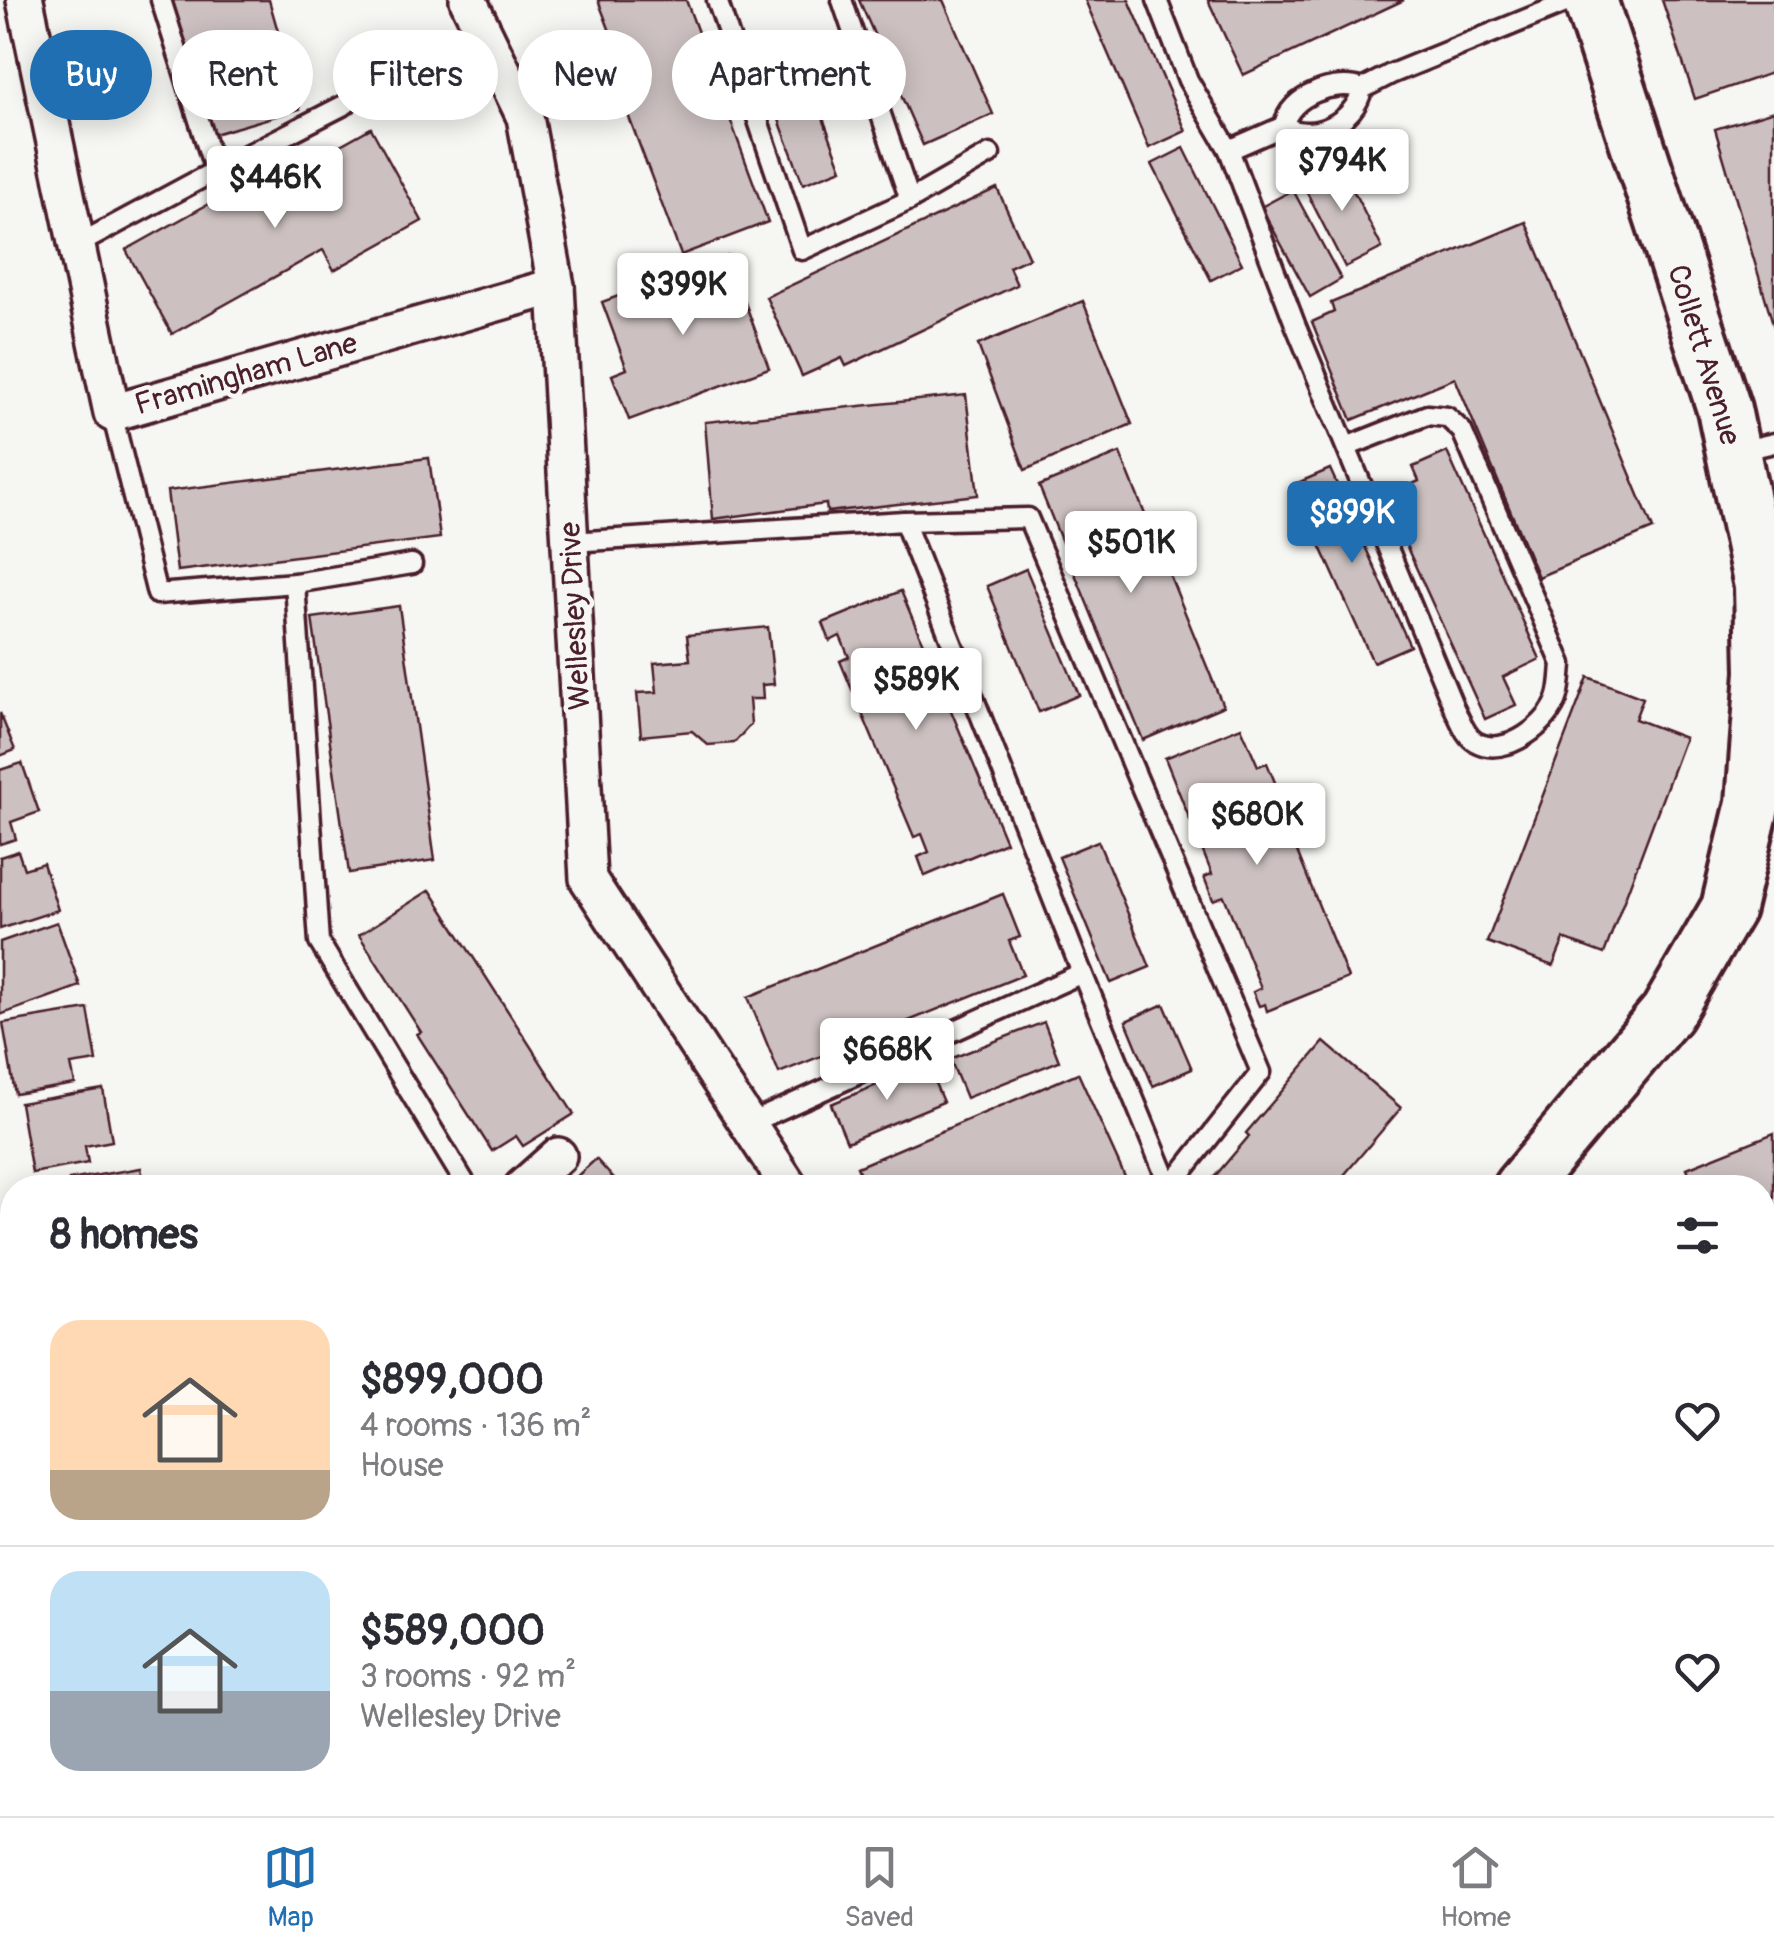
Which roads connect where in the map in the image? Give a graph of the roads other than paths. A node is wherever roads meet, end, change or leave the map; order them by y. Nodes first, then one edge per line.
1 (25, 0) edge
2 (161, 0) edge
3 (468, 0) edge
4 (718, 0) edge
5 (842, 0) edge
6 (1157, 0) edge
7 (1572, 0) edge
8 (1590, 0) edge
9 (1362, 89) junction
10 (333, 111) edge
11 (1284, 126) junction
12 (1229, 150) junction
13 (990, 154) dead end
14 (215, 171) junction
15 (910, 200) junction
16 (77, 245) junction
17 (556, 286) junction
18 (112, 413) junction
19 (1346, 447) junction
20 (1754, 448) edge
21 (904, 521) junction
22 (571, 542) junction
23 (412, 564) dead end
24 (296, 583) junction
25 (1082, 973) junction
26 (748, 1124) junction
27 (558, 1156) dead end
28 (460, 1175) edge
29 (537, 1175) edge
30 (781, 1175) edge
31 (1165, 1175) edge
32 (1180, 1175) edge
33 (1531, 1175) edge

1 - 16 street, Framingham Lane
2 - 14 lane
3 - 17 street, Wellesley Drive
4 - 15 lane
5 - 15 lane
6 - 12 lane
7 - 9 lane
8 - 20 street, Collett Avenue
9 - 11 lane
9 - 11 lane
10 - 14 lane
11 - 12 lane
12 - 19 lane
13 - 15 lane
14 - 16 lane
16 - 18 street, Framingham Lane
17 - 18 street, Framingham Lane
17 - 22 street, Wellesley Drive
18 - 24 lane
19 - 19 lane
20 - 33 street, Collett Avenue
21 - 22 lane
21 - 25 lane
21 - 32 lane
22 - 26 street, Wellesley Drive
23 - 24 lane
24 - 28 lane
25 - 26 lane
25 - 31 lane
26 - 30 street, Wellesley Drive
27 - 29 street

